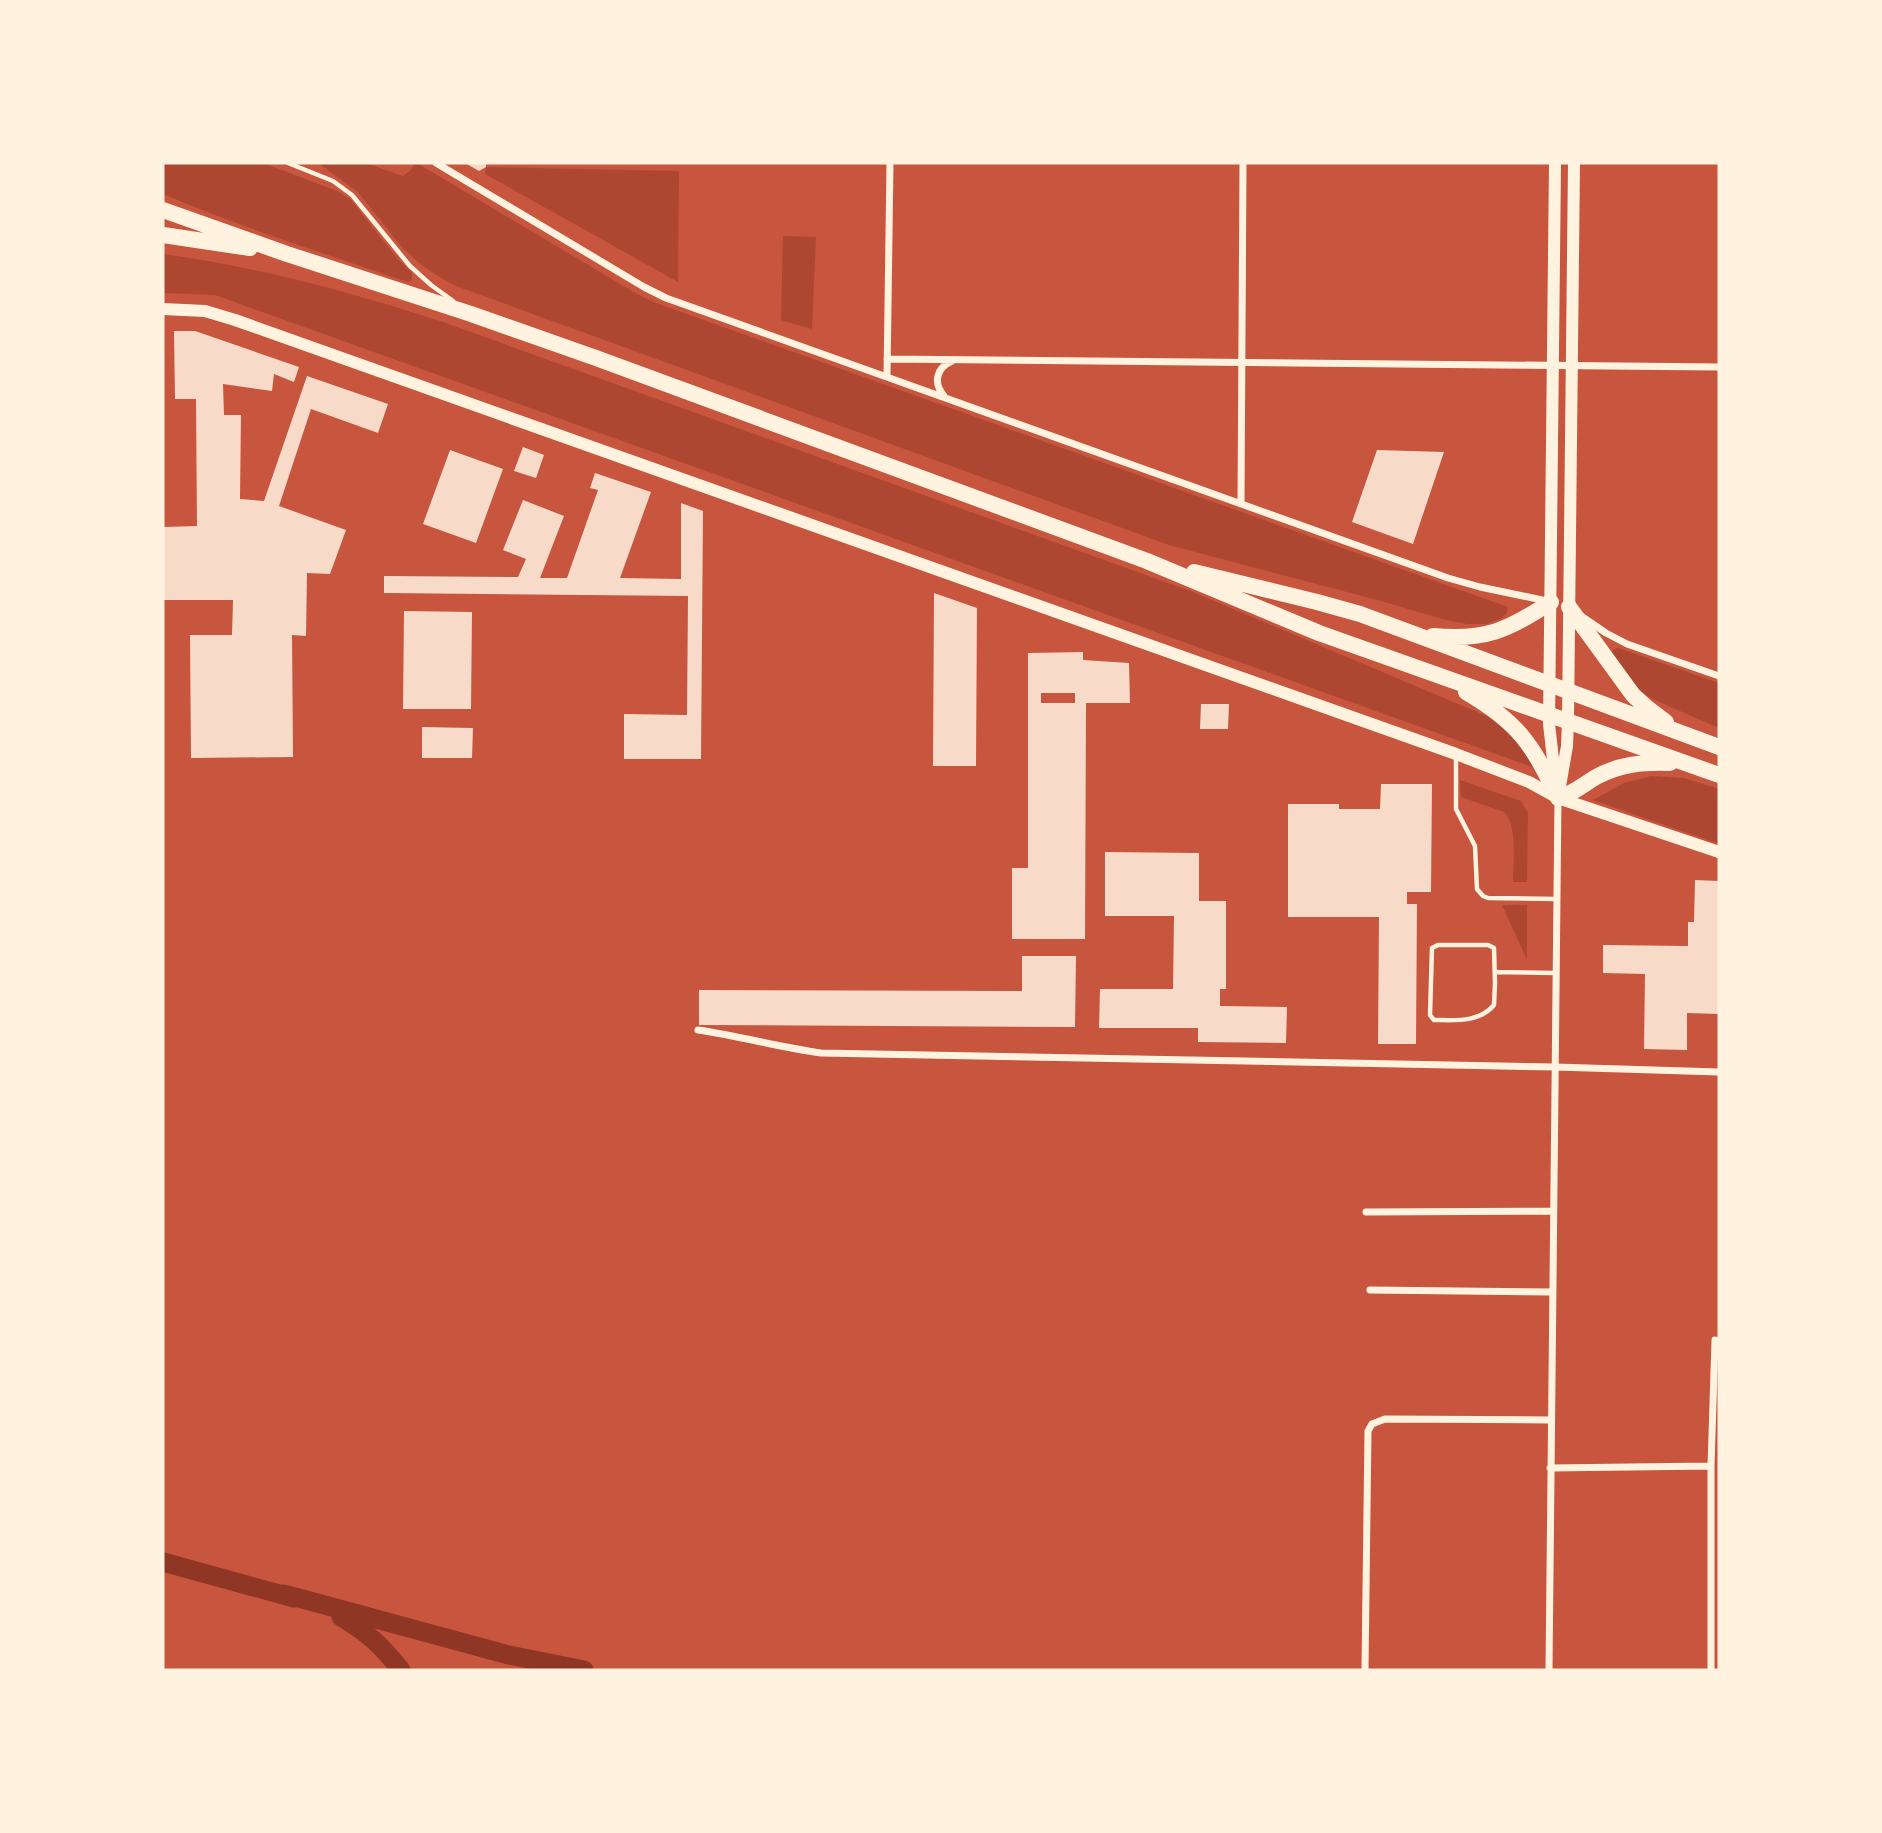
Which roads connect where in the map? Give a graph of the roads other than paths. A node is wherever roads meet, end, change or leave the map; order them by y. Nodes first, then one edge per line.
1 (288, 163) edge
2 (436, 163) edge
3 (891, 163) edge
4 (1243, 163) edge
5 (1555, 163) edge
6 (1574, 163) edge
7 (163, 210) edge
8 (163, 235) edge
9 (287, 254) junction
10 (163, 309) edge
11 (471, 314) junction
12 (887, 359) junction
13 (958, 359) junction
14 (1241, 362) junction
15 (1553, 365) junction
16 (1572, 365) junction
17 (1719, 367) edge
18 (887, 377) junction
19 (948, 399) junction
20 (1241, 503) junction
21 (1147, 561) junction
22 (1551, 602) junction
23 (1569, 607) junction
24 (1416, 635) junction
25 (1433, 674) junction
26 (1719, 676) edge
27 (1550, 686) junction
28 (1568, 692) junction
29 (1550, 715) junction
30 (1568, 721) junction
31 (1686, 735) junction
32 (1719, 747) edge
33 (1456, 754) junction
34 (1688, 764) junction
35 (1719, 775) edge
36 (1558, 798) junction
37 (1719, 852) edge
38 (1556, 899) junction
39 (1495, 972) junction
40 (1555, 974) junction
41 (698, 1030) dead end
42 (1555, 1067) junction
43 (1719, 1072) edge
44 (1553, 1211) junction
45 (1366, 1212) dead end
46 (1370, 1290) dead end
47 (1552, 1292) junction
48 (1714, 1340) dead end
49 (1551, 1420) junction
50 (1716, 1432) edge
51 (1711, 1466) junction
52 (1550, 1468) junction
53 (1365, 1670) edge
54 (1549, 1670) edge
55 (1711, 1670) edge

1 - 11 lane
2 - 18 street
3 - 12 street
4 - 14 street
5 - 15 street
6 - 16 street
7 - 9 highway
8 - 9 highway
9 - 11 highway
10 - 33 street
11 - 21 highway
12 - 13 street
12 - 18 street
13 - 14 street
13 - 19 street
14 - 15 street
14 - 20 street
15 - 16 street
15 - 22 street
16 - 17 street
16 - 23 street
18 - 19 street
19 - 20 street
20 - 22 street
21 - 24 highway
21 - 25 highway
22 - 24 highway
22 - 27 street
23 - 26 street
23 - 28 street
23 - 31 highway
24 - 27 highway
25 - 29 highway
25 - 36 highway
27 - 28 highway
27 - 29 street
28 - 30 street
28 - 31 highway
29 - 30 highway
29 - 36 street
30 - 34 highway
30 - 36 street
31 - 32 highway
33 - 36 street
33 - 38 lane
34 - 35 highway
34 - 36 highway
36 - 37 street
36 - 38 street
38 - 40 street
39 - 39 lane
39 - 40 lane
40 - 42 street
41 - 42 street
42 - 43 street
42 - 44 street
44 - 45 street
44 - 47 street
46 - 47 street
47 - 49 street
48 - 50 street
49 - 52 street
49 - 53 street
50 - 51 street
51 - 52 street
51 - 55 street
52 - 54 street

